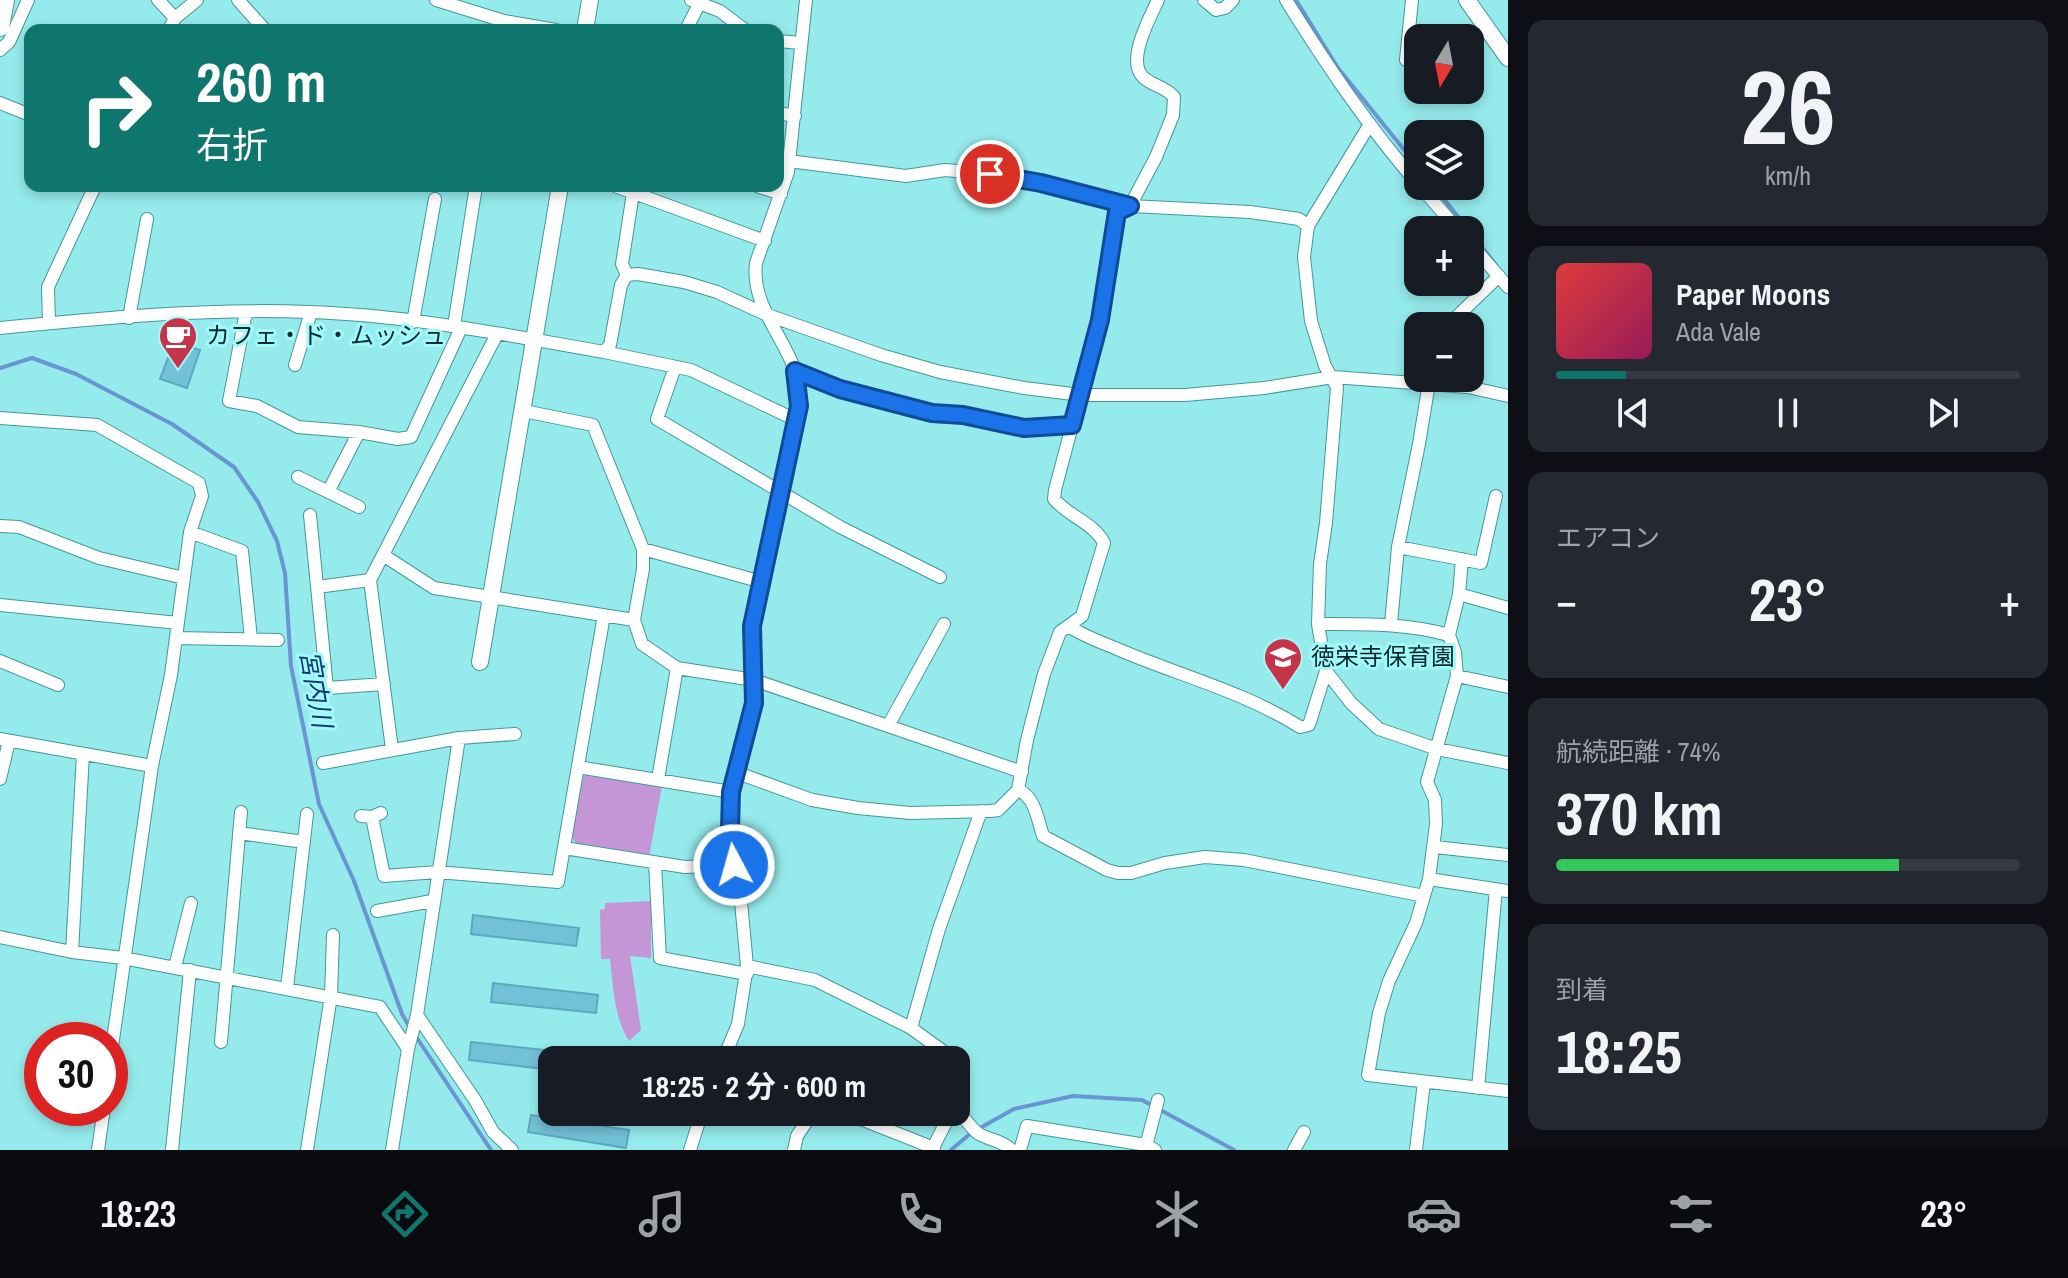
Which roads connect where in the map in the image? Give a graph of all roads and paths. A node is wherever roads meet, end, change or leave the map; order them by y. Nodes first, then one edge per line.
1 (5, 0) edge
2 (28, 0) edge
3 (158, 0) edge
4 (197, 0) edge
5 (238, 0) edge
6 (436, 0) edge
7 (590, 0) edge
8 (806, 0) edge
9 (1158, 0) edge
10 (1204, 0) edge
11 (1233, 0) edge
12 (1286, 0) edge
13 (1412, 0) edge
14 (1467, 0) edge
15 (696, 1) edge
16 (172, 24) edge
17 (259, 24) edge
18 (521, 24) edge
19 (586, 24) edge
20 (688, 24) edge
21 (737, 24) edge
22 (1410, 24) edge
23 (0, 27) edge
24 (784, 42) edge
25 (800, 43) junction
26 (0, 50) edge
27 (1508, 58) edge
28 (0, 103) edge
29 (24, 110) edge
30 (784, 114) edge
31 (795, 116) junction
32 (1370, 124) junction
33 (789, 161) junction
34 (1404, 166) edge
35 (784, 182) edge
36 (92, 192) edge
37 (475, 192) edge
38 (559, 192) edge
39 (775, 192) edge
40 (633, 193) joint
41 (781, 194) joint
42 (435, 199) dead end
43 (1432, 200) edge
44 (1130, 206) junction
45 (1446, 216) edge
46 (147, 219) dead end
47 (1308, 226) junction
48 (765, 241) junction
49 (1484, 259) edge
50 (627, 275) junction
51 (1499, 276) junction
52 (1508, 287) edge
53 (246, 312) junction
54 (311, 312) junction
55 (1462, 312) edge
56 (765, 314) junction
57 (129, 318) junction
58 (413, 322) junction
59 (49, 323) junction
60 (457, 327) junction
61 (0, 328) edge
62 (497, 334) junction
63 (535, 340) junction
64 (604, 352) junction
65 (295, 365) dead end
66 (675, 367) junction
67 (795, 371) junction
68 (1333, 377) junction
69 (1404, 380) edge
70 (1484, 391) edge
71 (1423, 392) edge
72 (1081, 395) junction
73 (1508, 396) edge
74 (524, 411) junction
75 (0, 418) edge
76 (796, 420) junction
77 (1072, 425) junction
78 (359, 432) junction
79 (298, 477) dead end
80 (781, 491) junction
81 (328, 492) junction
82 (1496, 496) dead end
83 (359, 507) dead end
84 (310, 515) dead end
85 (0, 526) edge
86 (190, 532) junction
87 (1398, 547) junction
88 (643, 549) junction
89 (383, 555) junction
90 (1462, 559) junction
91 (940, 577) dead end
92 (184, 578) junction
93 (370, 580) junction
94 (762, 582) junction
95 (317, 587) junction
96 (1459, 594) junction
97 (491, 597) junction
98 (0, 605) edge
99 (1508, 608) edge
100 (604, 615) junction
101 (634, 620) junction
102 (178, 623) junction
103 (944, 624) dead end
104 (1318, 624) junction
105 (1391, 624) junction
106 (1070, 627) junction
107 (1449, 635) junction
108 (176, 638) junction
109 (251, 639) junction
110 (278, 640) dead end
111 (0, 661) edge
112 (480, 662) dead end
113 (677, 668) junction
114 (1326, 671) junction
115 (1457, 676) junction
116 (754, 680) junction
117 (384, 684) junction
118 (58, 685) dead end
119 (1508, 687) edge
120 (888, 726) junction
121 (515, 734) dead end
122 (459, 738) junction
123 (5, 740) edge
124 (392, 749) junction
125 (1437, 749) junction
126 (83, 754) junction
127 (323, 763) dead end
128 (1508, 763) edge
129 (152, 766) junction
130 (578, 767) junction
131 (735, 772) junction
132 (1022, 772) junction
133 (0, 779) edge
134 (658, 779) junction
135 (1018, 790) junction
136 (731, 792) junction
137 (981, 811) junction
138 (241, 812) dead end
139 (307, 814) dead end
140 (372, 815) dead end
141 (239, 833) junction
142 (304, 842) junction
143 (1435, 847) junction
144 (564, 848) junction
145 (1508, 855) edge
146 (655, 863) junction
147 (734, 865) junction
148 (437, 872) junction
149 (1429, 879) junction
150 (1502, 890) edge
151 (1424, 896) junction
152 (432, 901) junction
153 (191, 903) dead end
154 (377, 911) dead end
155 (333, 935) dead end
156 (0, 937) edge
157 (72, 952) junction
158 (123, 958) junction
159 (175, 967) junction
160 (190, 970) junction
161 (747, 970) junction
162 (226, 977) junction
163 (287, 988) junction
164 (331, 996) junction
165 (417, 1015) junction
166 (115, 1022) edge
167 (911, 1028) junction
168 (221, 1042) dead end
169 (729, 1046) edge
170 (935, 1046) edge
171 (408, 1049) junction
172 (1424, 1082) junction
173 (1478, 1088) junction
174 (1508, 1091) edge
175 (1156, 1106) dead end
176 (101, 1126) edge
177 (698, 1126) edge
178 (804, 1126) edge
179 (877, 1126) edge
180 (946, 1126) edge
181 (970, 1126) edge
182 (1304, 1132) dead end
183 (1149, 1148) edge
184 (933, 1149) edge
185 (98, 1150) edge
186 (172, 1150) edge
187 (307, 1150) edge
188 (392, 1150) edge
189 (512, 1150) edge
190 (690, 1150) edge
191 (794, 1150) edge
192 (1012, 1150) edge
193 (1020, 1150) edge
194 (1294, 1150) edge
195 (1416, 1150) edge

1 - 23 main road
2 - 26 street
3 - 16 street
4 - 16 street
5 - 17 street
6 - 18 street
7 - 19 street
8 - 25 street
9 - 44 street
10 - 11 street
12 - 32 street
13 - 22 street
14 - 27 street
15 - 20 street
15 - 21 street
24 - 25 street
25 - 31 street
28 - 29 street
30 - 31 street
31 - 33 street
32 - 34 street
32 - 47 street
33 - 35 street
33 - 44 street
36 - 59 street
37 - 60 street
38 - 63 street
39 - 41 street
40 - 48 street
40 - 50 street
41 - 48 street
42 - 58 street
43 - 45 street
44 - 47 street
44 - 72 street
46 - 57 street
47 - 68 street
48 - 56 street
49 - 51 street
50 - 56 street
50 - 64 street
51 - 52 street
51 - 55 street
53 - 54 street
53 - 57 street
53 - 78 street
54 - 58 street
54 - 65 street
56 - 67 street
56 - 72 street
57 - 59 street
58 - 60 street
59 - 61 street
60 - 62 street
60 - 78 street
62 - 63 street
62 - 89 street
63 - 64 street
63 - 74 street
64 - 66 street
66 - 76 street
66 - 80 street
67 - 76 street
67 - 77 street
68 - 69 street
68 - 72 street
68 - 104 street
70 - 73 street
71 - 87 street
72 - 77 street
74 - 88 street
74 - 97 street
75 - 86 street
76 - 80 street
77 - 106 street
78 - 81 street
79 - 81 street
80 - 91 street
80 - 94 street
81 - 83 street
82 - 90 street
84 - 95 street
85 - 92 street
86 - 92 street
86 - 109 street
87 - 90 street
87 - 105 street
88 - 94 street
88 - 101 street
89 - 93 street
89 - 97 street
90 - 96 street
92 - 102 street
93 - 95 street
93 - 117 street
94 - 116 street
95 - 117 street
96 - 99 street
96 - 107 street
97 - 100 street
97 - 112 street
98 - 102 street
100 - 101 street
100 - 130 street
101 - 113 street
102 - 108 street
103 - 120 street
104 - 105 street
104 - 114 street
105 - 107 street
106 - 114 street
106 - 132 street
107 - 115 street
108 - 109 street
108 - 129 street
109 - 110 street
111 - 118 street
113 - 116 street
113 - 134 street
114 - 125 street
115 - 119 street
115 - 125 street
116 - 120 street
116 - 131 street
117 - 124 street
120 - 132 street
121 - 122 street
122 - 124 street
122 - 148 street
123 - 126 street
123 - 133 street
124 - 127 street
125 - 128 street
125 - 143 street
126 - 129 street
126 - 157 street
129 - 158 street
130 - 134 street
130 - 144 street
131 - 136 street
131 - 137 street
132 - 135 street
134 - 136 street
135 - 137 street
135 - 151 street
136 - 147 street
137 - 167 street
138 - 141 street
139 - 142 street
140 - 148 street
141 - 142 street
141 - 162 street
142 - 163 street
143 - 145 street
143 - 149 street
144 - 146 street
144 - 148 street
146 - 147 street
146 - 161 street
147 - 161 street
148 - 152 street
149 - 150 street
149 - 151 street
150 - 173 street
151 - 172 street
152 - 154 street
152 - 165 street
153 - 159 street
155 - 164 street
156 - 157 street
157 - 158 street
158 - 159 street
158 - 166 street
159 - 160 street
160 - 162 street
160 - 186 street
161 - 167 street
161 - 169 street
162 - 163 street
162 - 168 street
163 - 164 street
164 - 171 street
164 - 187 street
165 - 171 street
165 - 189 street
167 - 170 street
171 - 188 street
172 - 173 street
172 - 195 street
173 - 174 street
175 - 183 street
176 - 185 street
177 - 190 street
178 - 191 street
179 - 184 street
180 - 184 street
181 - 192 street
182 - 194 street
183 - 193 street

